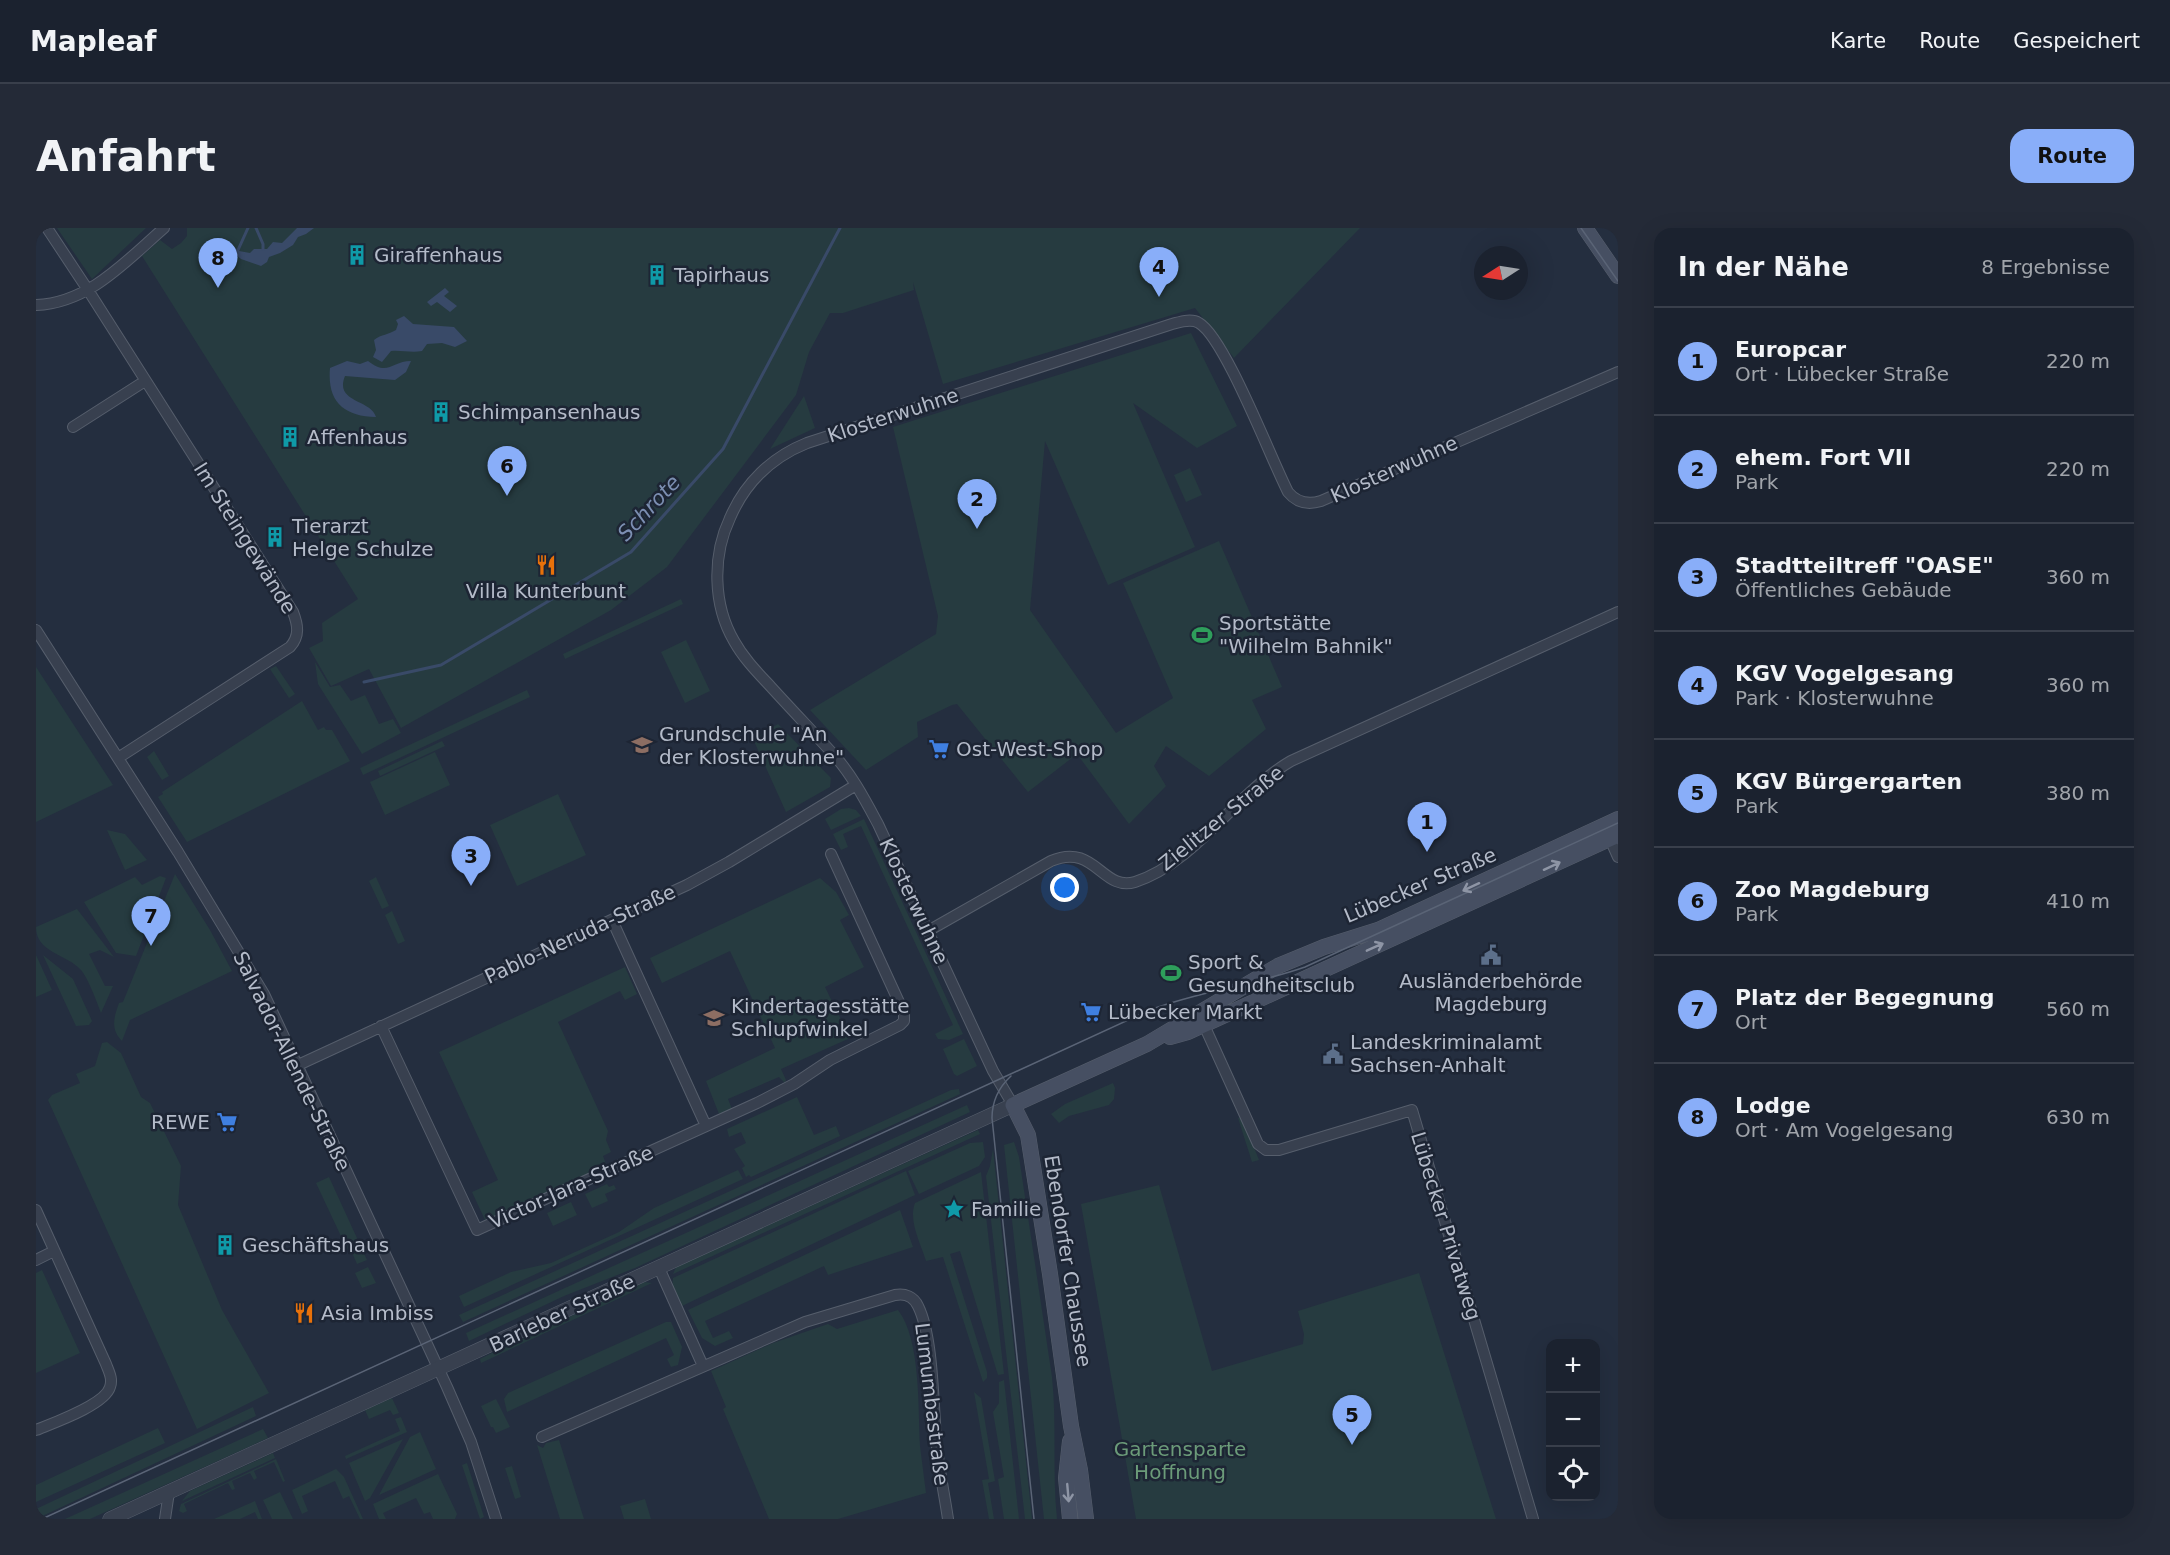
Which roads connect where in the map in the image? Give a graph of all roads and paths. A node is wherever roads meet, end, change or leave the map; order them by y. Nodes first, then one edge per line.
1 (47, 228) edge
2 (164, 228) edge
3 (1590, 230) edge
4 (1618, 276) edge
5 (88, 290) junction
6 (36, 305) edge
7 (1618, 372) edge
8 (145, 381) junction
9 (73, 427) dead end
10 (1618, 612) edge
11 (36, 630) edge
12 (118, 758) junction
13 (856, 785) junction
14 (1618, 819) edge
15 (1614, 837) edge
16 (831, 854) dead end
17 (1618, 857) edge
18 (612, 920) junction
19 (928, 931) junction
20 (1204, 1025) junction
21 (381, 1026) junction
22 (1148, 1044) junction
23 (296, 1066) junction
24 (1013, 1105) junction
25 (706, 1126) junction
26 (36, 1210) edge
27 (54, 1251) junction
28 (36, 1260) edge
29 (659, 1268) junction
30 (703, 1366) junction
31 (438, 1369) junction
32 (1071, 1426) junction
33 (36, 1430) edge
34 (542, 1437) dead end
35 (169, 1492) junction
36 (110, 1519) edge
37 (165, 1519) edge
38 (496, 1519) edge
39 (948, 1519) edge
40 (1070, 1519) edge
41 (1086, 1519) edge
42 (1533, 1519) edge

1 - 5 street, Im Steingewände
2 - 5 street
3 - 4 main road
5 - 6 street
5 - 8 street, Im Steingewände
7 - 13 street, Klosterwuhne
8 - 9 street
8 - 12 street, Im Steingewände
10 - 19 street, Zielitzer Straße
11 - 12 street, Salvador-Allende-Straße
12 - 23 street, Salvador-Allende-Straße
13 - 18 street, Pablo-Neruda-Straße
13 - 19 street, Klosterwuhne
14 -> 22 main road, Lübecker Straße
15 - 17 street
20 -> 15 main road, Lübecker Straße
16 - 25 street, Victor-Jara-Straße
18 - 21 street, Pablo-Neruda-Straße
18 - 25 street
19 - 24 street, Klosterwuhne
20 - 22 main road, Lübecker Straße
20 - 42 street, Lübecker Privatweg
21 - 23 street, Pablo-Neruda-Straße
21 - 25 street, Victor-Jara-Straße
22 - 24 main road, Lübecker Straße
23 - 31 street, Salvador-Allende-Straße
24 - 29 street, Barleber Straße
24 - 32 main road, Ebendorfer Chaussee
26 - 27 street
27 - 28 street
27 - 33 street
29 - 30 street
29 - 31 street, Barleber Straße
30 - 34 street, Lumumbastraße
30 - 39 street, Lumumbastraße
31 - 35 street, Barleber Straße
31 - 38 street, Salvador-Allende-Straße
32 -> 40 main road, Ebendorfer Chaussee
32 - 41 main road, Ebendorfer Chaussee
35 - 36 street, Barleber Straße
35 - 37 street

